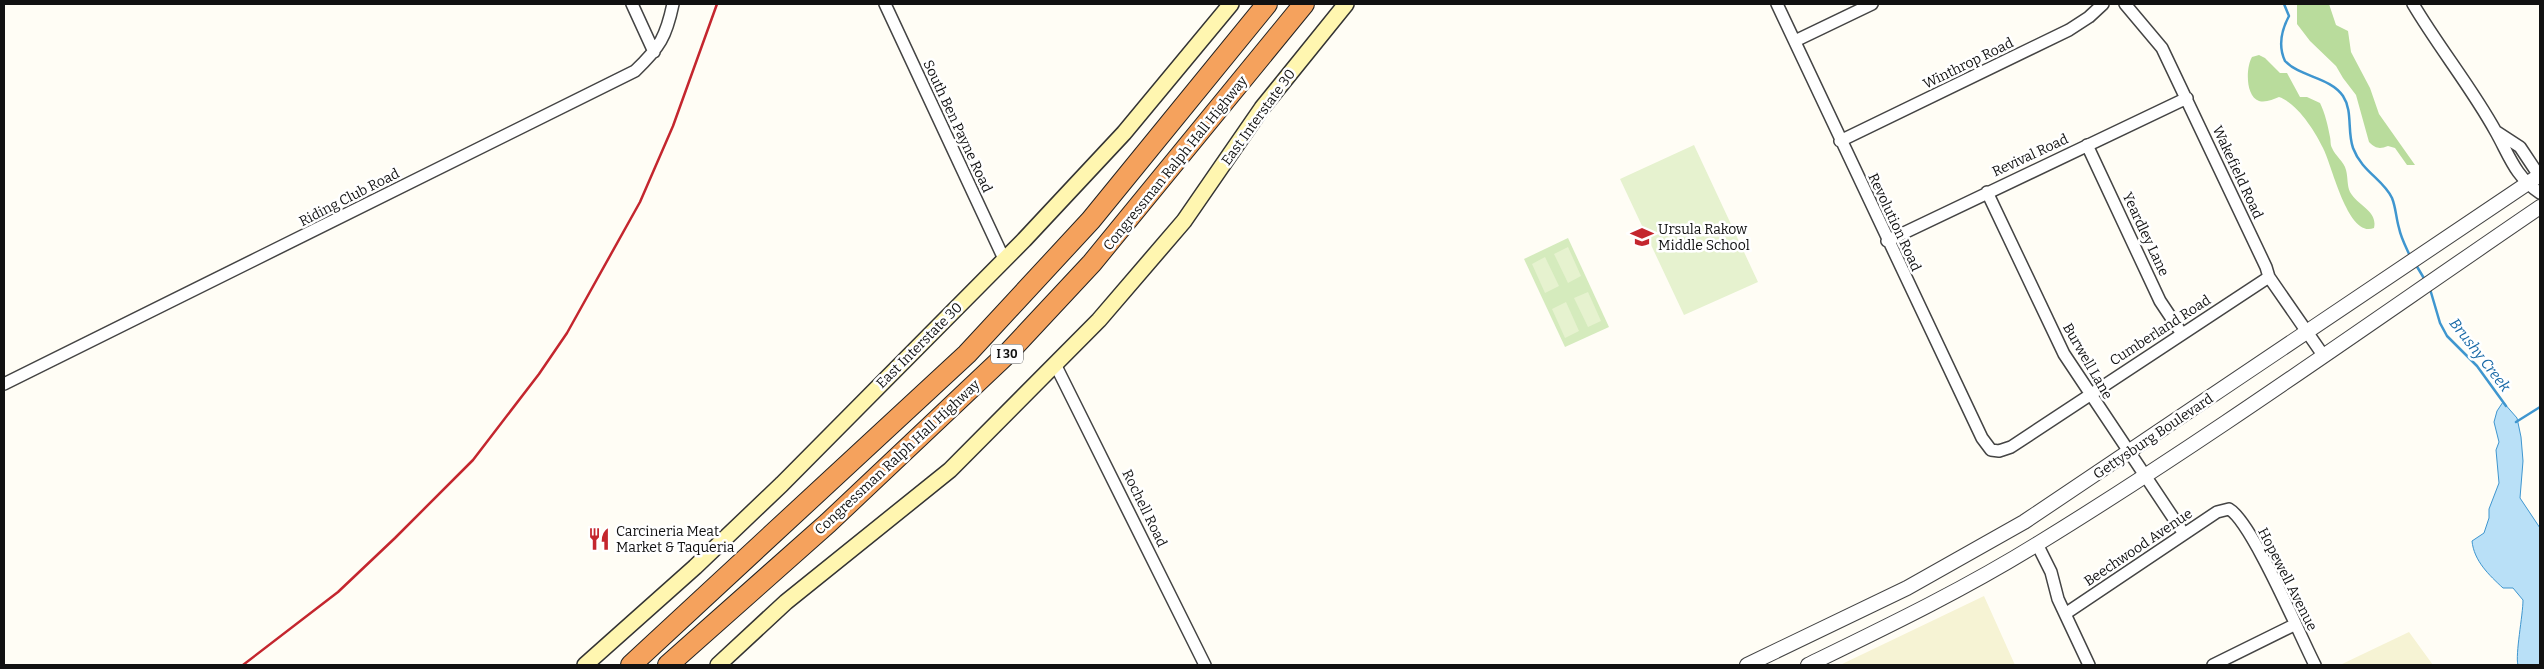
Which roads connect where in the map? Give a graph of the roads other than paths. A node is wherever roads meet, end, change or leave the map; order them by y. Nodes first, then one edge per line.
1 (632, 4) edge
2 (674, 4) edge
3 (885, 4) edge
4 (1231, 4) edge
5 (1260, 4) edge
6 (1267, 4) edge
7 (1304, 4) edge
8 (1346, 4) edge
9 (1777, 4) edge
10 (1872, 4) edge
11 (2103, 4) edge
12 (2125, 4) edge
13 (2413, 4) edge
14 (1795, 41) junction
15 (654, 52) junction
16 (2187, 98) junction
17 (2497, 132) junction
18 (1158, 138) junction
19 (1840, 141) junction
20 (2087, 145) junction
21 (2540, 176) edge
22 (2527, 184) junction
23 (1987, 192) junction
24 (2540, 193) edge
25 (2540, 207) edge
26 (1887, 241) junction
27 (1004, 259) junction
28 (2268, 277) junction
29 (2307, 332) junction
30 (2182, 334) junction
31 (2322, 355) junction
32 (1056, 366) junction
33 (4, 384) edge
34 (2089, 395) junction
35 (1991, 450) joint
36 (2129, 453) junction
37 (2145, 476) junction
38 (2229, 509) joint
39 (2184, 534) junction
40 (2037, 544) junction
41 (2065, 614) junction
42 (2294, 625) junction
43 (585, 665) edge
44 (631, 665) edge
45 (668, 665) edge
46 (718, 665) edge
47 (1205, 665) edge
48 (1748, 665) edge
49 (1808, 665) edge
50 (2089, 665) edge
51 (2213, 665) edge
52 (2315, 665) edge

1 - 15 street
2 - 15 street, Riding Club Road
3 - 27 street, South Ben Payne Road
4 - 27 main road, East Interstate 30
5 - 18 highway
6 - 18 highway, Congressman Ralph Hall Highway / I 30
7 - 45 highway, Congressman Ralph Hall Highway / I 30
8 - 32 main road, East Interstate 30
9 - 14 street, Revolution Road
10 - 14 street
11 - 19 street, Winthrop Road
12 - 16 street, Wakefield Road
13 - 17 street
14 - 19 street, Revolution Road
15 - 33 street, Riding Club Road
16 - 20 street, Revival Road
16 - 28 street, Wakefield Road
17 - 21 street
17 - 22 street
18 - 44 highway, Congressman Ralph Hall Highway / I 30
19 - 26 street, Revolution Road
20 - 23 street, Revival Road
20 - 30 street, Yeardley Lane
21 - 22 street, Gettysburg Boulevard
22 - 24 street
22 - 29 street, Gettysburg Boulevard
23 - 26 street, Revival Road
23 - 34 street, Burwell Lane
25 - 31 street, Gettysburg Boulevard
26 - 35 street, Revolution Road
27 - 43 main road, East Interstate 30
28 - 29 street, Wakefield Road
28 - 30 street, Cumberland Road
29 - 31 street, Wakefield Road
29 - 36 street, Gettysburg Boulevard
30 - 34 street, Cumberland Road
31 - 37 street, Gettysburg Boulevard
32 - 46 main road, East Interstate 30
32 - 47 street, Rochell Road
34 - 35 street, Cumberland Road
34 - 36 street, Burwell Lane
36 - 37 street, Burwell Lane
36 - 48 street, Gettysburg Boulevard
37 - 39 street, Burwell Lane
37 - 40 street, Gettysburg Boulevard
38 - 39 street, Beechwood Avenue
38 - 42 street, Hopewell Avenue
39 - 41 street, Beechwood Avenue
40 - 41 street
40 - 49 street, Gettysburg Boulevard
41 - 50 street
42 - 51 street
42 - 52 street, Hopewell Avenue

